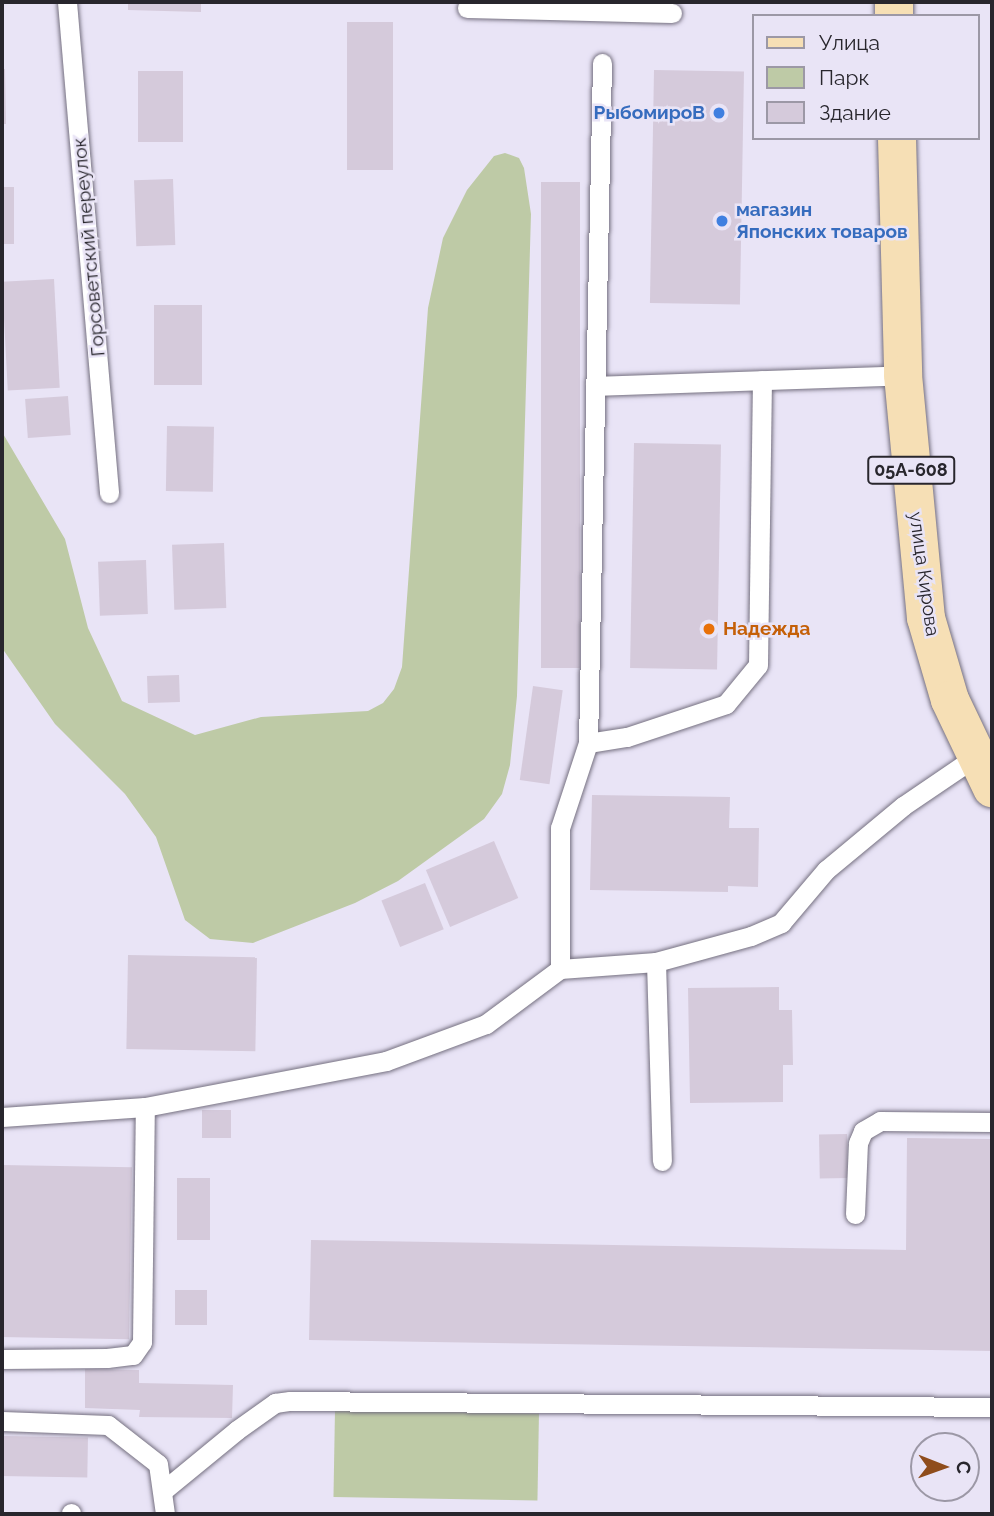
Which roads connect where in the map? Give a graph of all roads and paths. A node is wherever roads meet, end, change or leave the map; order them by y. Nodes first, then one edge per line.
1 (67, 2) edge
2 (587, 7) edge
3 (467, 8) dead end
4 (671, 13) dead end
5 (602, 63) dead end
6 (897, 140) edge
7 (902, 374) junction
8 (762, 380) junction
9 (595, 386) junction
10 (109, 493) dead end
11 (588, 743) junction
12 (984, 772) edge
13 (656, 962) junction
14 (560, 969) junction
15 (145, 1107) junction
16 (2, 1117) edge
17 (992, 1122) edge
18 (662, 1161) dead end
19 (855, 1214) dead end
20 (2, 1359) edge
21 (992, 1408) edge
22 (2, 1421) edge
23 (164, 1490) junction
24 (165, 1514) edge

1 - 10 lane, Горсоветский переулок
2 - 3 lane
2 - 4 lane
5 - 9 lane
6 - 7 main road, улица Кирова / 05А-608
7 - 8 lane
7 - 12 main road, улица Кирова / 05А-608
8 - 9 lane
8 - 11 lane
9 - 11 lane
11 - 14 lane
12 - 13 lane
13 - 14 lane
13 - 18 lane
14 - 15 lane
15 - 16 lane
15 - 20 lane
17 - 19 lane
21 - 23 lane
22 - 23 lane
23 - 24 lane

